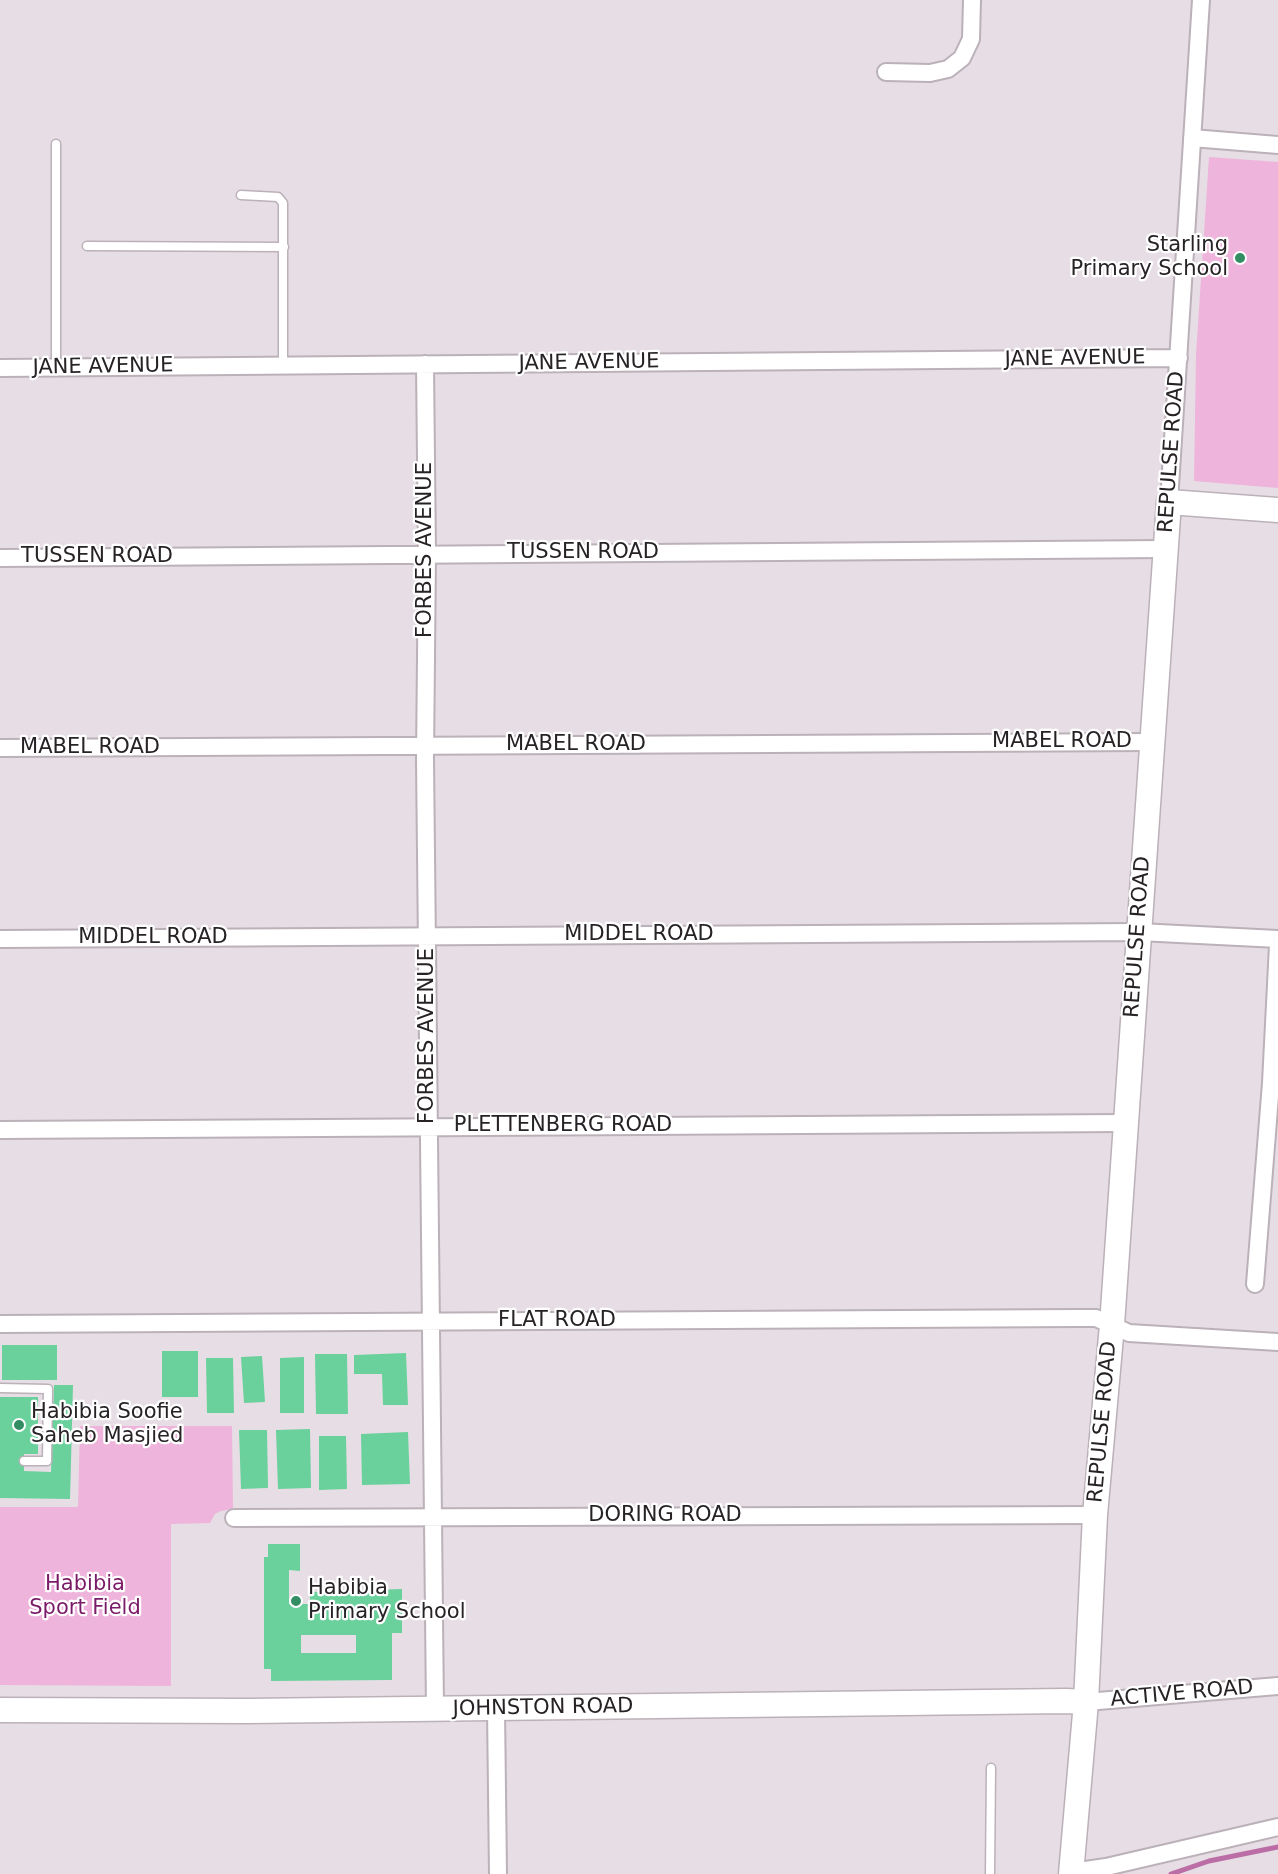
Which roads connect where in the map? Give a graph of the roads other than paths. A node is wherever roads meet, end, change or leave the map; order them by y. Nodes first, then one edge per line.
1 (972, 0) edge
2 (1201, 0) edge
3 (886, 72) dead end
4 (1192, 138) junction
5 (56, 144) dead end
6 (1278, 145) edge
7 (241, 195) dead end
8 (87, 246) dead end
9 (284, 247) junction
10 (1179, 358) junction
11 (425, 364) junction
12 (283, 365) junction
13 (56, 367) junction
14 (0, 368) edge
15 (1169, 502) junction
16 (1278, 510) edge
17 (1165, 549) junction
18 (427, 554) junction
19 (0, 558) edge
20 (1152, 742) junction
21 (425, 746) junction
22 (0, 748) edge
23 (1139, 932) junction
24 (428, 937) junction
25 (0, 939) edge
26 (1278, 939) edge
27 (1278, 945) edge
28 (1274, 1083) edge
29 (1125, 1124) junction
30 (429, 1127) junction
31 (0, 1130) edge
32 (1255, 1284) dead end
33 (431, 1321) junction
34 (0, 1324) edge
35 (1112, 1325) junction
36 (1278, 1342) edge
37 (0, 1388) edge
38 (24, 1461) dead end
39 (1095, 1515) junction
40 (433, 1516) junction
41 (234, 1518) dead end
42 (1278, 1686) edge
43 (1086, 1702) junction
44 (435, 1709) junction
45 (496, 1709) junction
46 (0, 1710) edge
47 (991, 1768) dead end
48 (1278, 1827) edge
49 (1071, 1873) edge
50 (498, 1874) edge
51 (990, 1874) edge

1 - 3 street
2 - 4 street, REPULSE ROAD
4 - 6 street
4 - 10 street, REPULSE ROAD
5 - 13 lane
7 - 9 lane
8 - 9 lane
9 - 12 lane
10 - 11 street, JANE AVENUE
10 - 15 street, REPULSE ROAD
11 - 12 street, JANE AVENUE
11 - 18 street, FORBES AVENUE
12 - 13 street, JANE AVENUE
13 - 14 street, JANE AVENUE
15 - 16 street
15 - 17 street, REPULSE ROAD
17 - 18 street, TUSSEN ROAD
17 - 20 street, REPULSE ROAD
18 - 19 street, TUSSEN ROAD
18 - 21 street, FORBES AVENUE
20 - 21 street, MABEL ROAD
20 - 23 street, REPULSE ROAD
21 - 22 street, MABEL ROAD
21 - 24 street, FORBES AVENUE
23 - 24 street, MIDDEL ROAD
23 - 26 street, MIDDEL ROAD
23 - 29 street, REPULSE ROAD
24 - 25 street, MIDDEL ROAD
24 - 30 street, FORBES AVENUE
27 - 28 street
28 - 32 street
29 - 30 street, PLETTENBERG ROAD
29 - 35 street, REPULSE ROAD
30 - 31 street, PLETTENBERG ROAD
30 - 33 street, FORBES AVENUE
33 - 34 street, FLAT ROAD
33 - 35 street, FLAT ROAD
33 - 40 street, FORBES AVENUE
35 - 36 street, FLAT ROAD
35 - 39 street, REPULSE ROAD
37 - 38 lane
39 - 40 street, DORING ROAD
39 - 43 street, REPULSE ROAD
40 - 41 street, DORING ROAD
40 - 44 street, FORBES AVENUE
42 - 43 street, ACTIVE ROAD
43 - 45 street, JOHNSTON ROAD
43 - 49 street, REPULSE ROAD
44 - 45 street, JOHNSTON ROAD
44 - 46 street, JOHNSTON ROAD
45 - 50 street
47 - 51 lane
48 - 49 street

